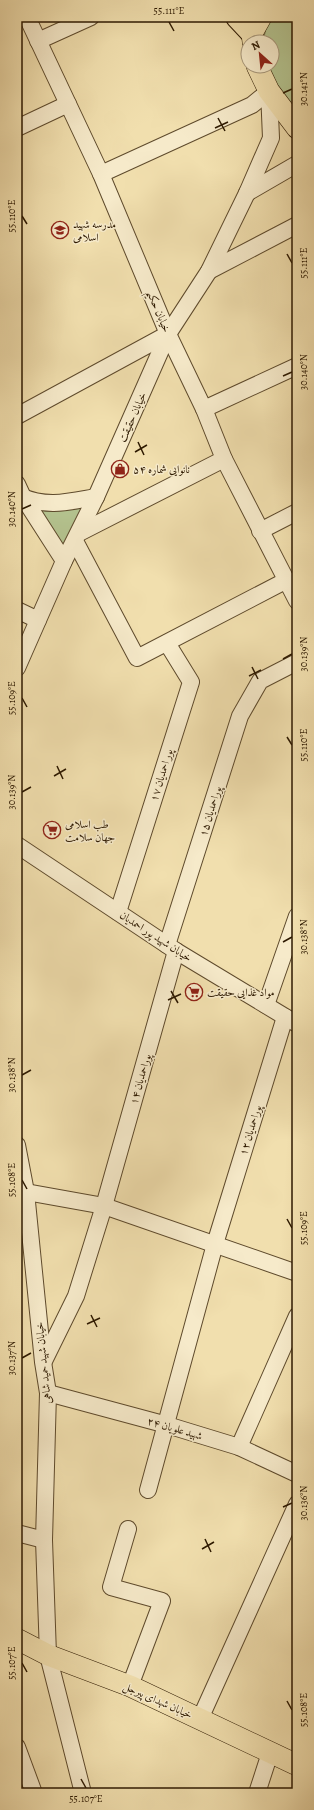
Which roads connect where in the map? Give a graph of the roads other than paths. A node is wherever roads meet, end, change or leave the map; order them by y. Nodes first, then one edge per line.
1 (27, 17) edge
2 (91, 17) edge
3 (237, 17) edge
4 (255, 31) edge
5 (38, 41) junction
6 (260, 74) edge
7 (269, 91) junction
8 (68, 104) junction
9 (17, 128) edge
10 (297, 128) edge
11 (297, 164) edge
12 (101, 174) junction
13 (248, 194) junction
14 (297, 225) edge
15 (209, 271) junction
16 (168, 334) junction
17 (297, 366) edge
18 (204, 409) junction
19 (17, 416) edge
20 (224, 459) junction
21 (19, 492) edge
22 (96, 497) junction
23 (297, 512) edge
24 (260, 531) junction
25 (77, 537) junction
26 (64, 561) junction
27 (287, 580) junction
28 (297, 601) edge
29 (17, 610) edge
30 (38, 620) junction
31 (166, 643) junction
32 (297, 662) edge
33 (17, 668) edge
34 (17, 845) edge
35 (118, 912) junction
36 (297, 916) edge
37 (172, 948) junction
38 (266, 1005) junction
39 (291, 1020) edge
40 (17, 1145) edge
41 (26, 1192) junction
42 (104, 1206) junction
43 (215, 1244) junction
44 (297, 1273) edge
45 (297, 1316) edge
46 (43, 1362) junction
47 (48, 1393) junction
48 (167, 1425) junction
49 (240, 1447) junction
50 (297, 1474) edge
51 (148, 1490) dead end
52 (297, 1504) edge
53 (128, 1529) dead end
54 (17, 1533) edge
55 (44, 1540) junction
56 (17, 1638) edge
57 (48, 1654) junction
58 (130, 1686) junction
59 (200, 1719) junction
60 (17, 1747) edge
61 (270, 1753) junction
62 (297, 1765) edge
63 (34, 1793) edge
64 (83, 1793) edge
65 (257, 1793) edge

1 - 5 street, خیابان حکیم
2 - 5 street
3 - 4 highway
5 - 8 street, خیابان حکیم
6 - 7 main road
7 - 10 main road
7 - 12 street
7 - 13 street, خیابان حقیقت
8 - 9 street
8 - 12 street, خیابان حکیم
11 - 13 street
12 - 16 street, خیابان حکیم
13 - 15 street, خیابان حقیقت
14 - 15 street
15 - 16 street, خیابان حقیقت
16 - 18 street, خیابان حکیم
16 - 19 street
16 - 22 street, خیابان حقیقت
17 - 18 street
18 - 20 street, خیابان حکیم
20 - 24 street, خیابان حکیم
20 - 25 street
21 - 22 street
21 - 26 street
22 - 25 street, خیابان حقیقت
23 - 24 street
24 - 27 street, خیابان حکیم
25 - 26 street, خیابان حقیقت
25 - 31 street
26 - 30 street, خیابان حقیقت
27 - 28 street, خیابان حکیم
27 - 31 street
29 - 30 street
30 - 33 street, خیابان حقیقت
31 - 35 street, پور احمدیان ۱۷
32 - 37 street, پوراحمدیان ۱۵
34 - 35 street, خیابان شهید پور احمدیان
35 - 37 street, خیابان شهید پور احمدیان
36 - 38 street
37 - 38 street, خیابان شهید پور احمدیان
37 - 42 street, پوراحمدیان ۱۴
38 - 39 street, خیابان شهید پور احمدیان
39 - 43 street, پوراحمدیان ۱۲
40 - 41 street, خیابان شهید حمید شاهی
41 - 42 street
41 - 46 street, خیابان شهید حمید شاهی
42 - 43 street
42 - 46 street, پوراحمدیان ۱۴
43 - 44 street
43 - 48 street, پوراحمدیان ۱۲
45 - 49 street
46 - 47 street, خیابان شهید حمید شاهی
47 - 48 street, شهید علویان ۲۴
47 - 55 street, خیابان شهید حمید شاهی
48 - 49 street, شهید علویان ۲۴
48 - 51 street, پوراحمدیان ۱۲
49 - 50 street, شهید علویان ۲۴
52 - 59 street
53 - 58 street
54 - 55 street
55 - 57 street, خیابان شهید حمید شاهی
56 - 57 main road, خیابان شهدای پیرجل
57 - 58 main road, خیابان شهدای پیرجل
57 - 64 street, خیابان شهید حمید شاهی
58 - 59 main road, خیابان شهدای پیرجل
59 - 61 main road, خیابان شهدای پیرجل
60 - 63 street
61 - 62 main road, خیابان شهدای پیرجل
61 - 65 street

